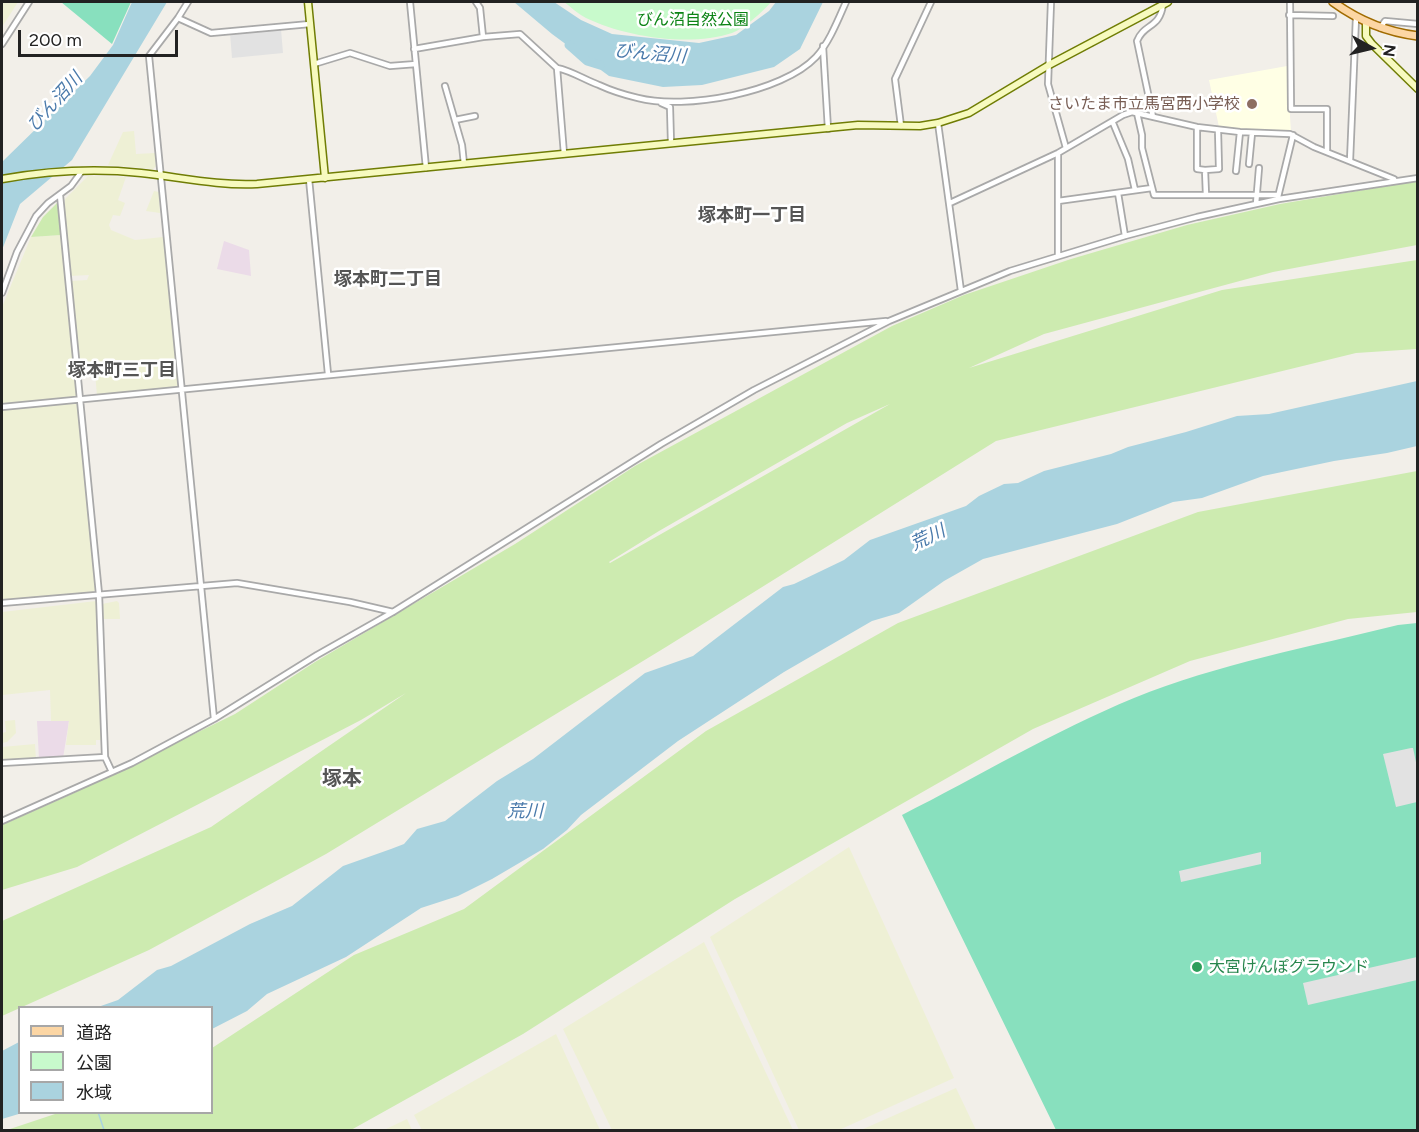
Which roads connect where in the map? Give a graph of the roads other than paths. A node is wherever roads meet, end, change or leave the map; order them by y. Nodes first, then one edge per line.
1 (28, 2) edge
2 (188, 2) edge
3 (308, 2) edge
4 (410, 2) edge
5 (476, 2) edge
6 (846, 2) edge
7 (931, 2) edge
8 (1051, 2) edge
9 (1166, 2) edge
10 (1290, 2) edge
11 (1334, 2) edge
12 (1289, 15) junction
13 (1333, 16) dead end
14 (1356, 17) junction
15 (178, 18) junction
16 (1366, 23) junction
17 (310, 24) junction
18 (1418, 24) edge
19 (1380, 28) junction
20 (1418, 36) edge
21 (483, 37) junction
22 (2, 44) edge
23 (823, 46) junction
24 (414, 49) junction
25 (314, 64) junction
26 (416, 64) junction
27 (1049, 65) junction
28 (557, 68) junction
29 (445, 86) dead end
30 (1418, 89) edge
31 (659, 102) junction
32 (1137, 113) junction
33 (476, 116) dead end
34 (1153, 117) junction
35 (455, 120) junction
36 (938, 123) junction
37 (1113, 123) junction
38 (901, 126) junction
39 (1197, 127) junction
40 (828, 129) junction
41 (1218, 130) junction
42 (1240, 132) junction
43 (1252, 133) junction
44 (1293, 135) junction
45 (671, 143) junction
46 (1066, 148) junction
47 (1327, 152) junction
48 (1058, 153) junction
49 (564, 154) junction
50 (1350, 161) junction
51 (464, 164) junction
52 (1249, 164) dead end
53 (426, 168) junction
54 (1259, 168) dead end
55 (1205, 170) junction
56 (82, 171) junction
57 (1236, 171) dead end
58 (160, 175) junction
59 (325, 178) junction
60 (1418, 178) edge
61 (2, 179) edge
62 (309, 179) junction
63 (1397, 180) junction
64 (1152, 188) junction
65 (1135, 190) junction
66 (1118, 193) junction
67 (60, 195) junction
68 (1206, 195) junction
69 (1257, 195) junction
70 (1278, 197) junction
71 (1058, 201) junction
72 (950, 203) junction
73 (1256, 204) junction
74 (1125, 236) junction
75 (1058, 256) junction
76 (961, 291) junction
77 (2, 292) edge
78 (889, 321) junction
79 (328, 374) junction
80 (181, 390) junction
81 (79, 400) junction
82 (2, 407) edge
83 (201, 585) junction
84 (99, 594) junction
85 (2, 603) edge
86 (393, 612) junction
87 (214, 719) junction
88 (105, 757) junction
89 (2, 763) edge
90 (112, 772) junction
91 (2, 821) edge

1 - 22 street
2 - 15 street
3 - 17 street
4 - 24 street
5 - 21 street
6 - 23 street
7 - 38 street
8 - 27 street
9 - 27 street
9 - 34 street
10 - 12 street
11 - 14 main road
12 - 13 street
12 - 47 street
14 - 16 main road
14 - 50 street
15 - 17 street
15 - 58 street
16 - 19 main road
16 - 30 street
17 - 25 street
18 - 19 street
19 - 20 main road
21 - 24 street
21 - 28 street
23 - 31 street
23 - 40 street
24 - 26 street
25 - 26 street
25 - 59 street
26 - 53 street
27 - 36 street
27 - 46 street
28 - 31 street
28 - 49 street
29 - 35 street
31 - 45 street
32 - 34 street
32 - 37 street
32 - 64 street
33 - 35 street
34 - 39 street
35 - 51 street
36 - 38 street
36 - 72 street
37 - 46 street
37 - 65 street
38 - 40 street
39 - 41 street
39 - 55 street
40 - 45 street
41 - 42 street
41 - 55 street
42 - 43 street
42 - 57 street
43 - 44 street
43 - 52 street
44 - 47 street
44 - 70 street
45 - 49 street
46 - 48 street
47 - 50 street
48 - 71 street
48 - 72 street
49 - 51 street
50 - 63 street
51 - 53 street
53 - 59 street
54 - 69 street
55 - 68 street
56 - 58 street
56 - 61 street
56 - 67 street
58 - 62 street
58 - 80 street
59 - 62 street
60 - 63 street
62 - 79 street
63 - 70 street
64 - 65 street
64 - 68 street
65 - 66 street
66 - 71 street
66 - 74 street
67 - 77 street
67 - 81 street
68 - 69 street
69 - 70 street
69 - 73 street
70 - 73 street
71 - 75 street
72 - 76 street
73 - 74 street
74 - 75 street
75 - 76 street
76 - 78 street
78 - 79 street
78 - 86 street
79 - 80 street
80 - 81 street
80 - 83 street
81 - 82 street
81 - 84 street
83 - 84 street
83 - 86 street
83 - 87 street
84 - 85 street
84 - 88 street
86 - 87 street
87 - 90 street
88 - 89 street
88 - 90 street
90 - 91 street

